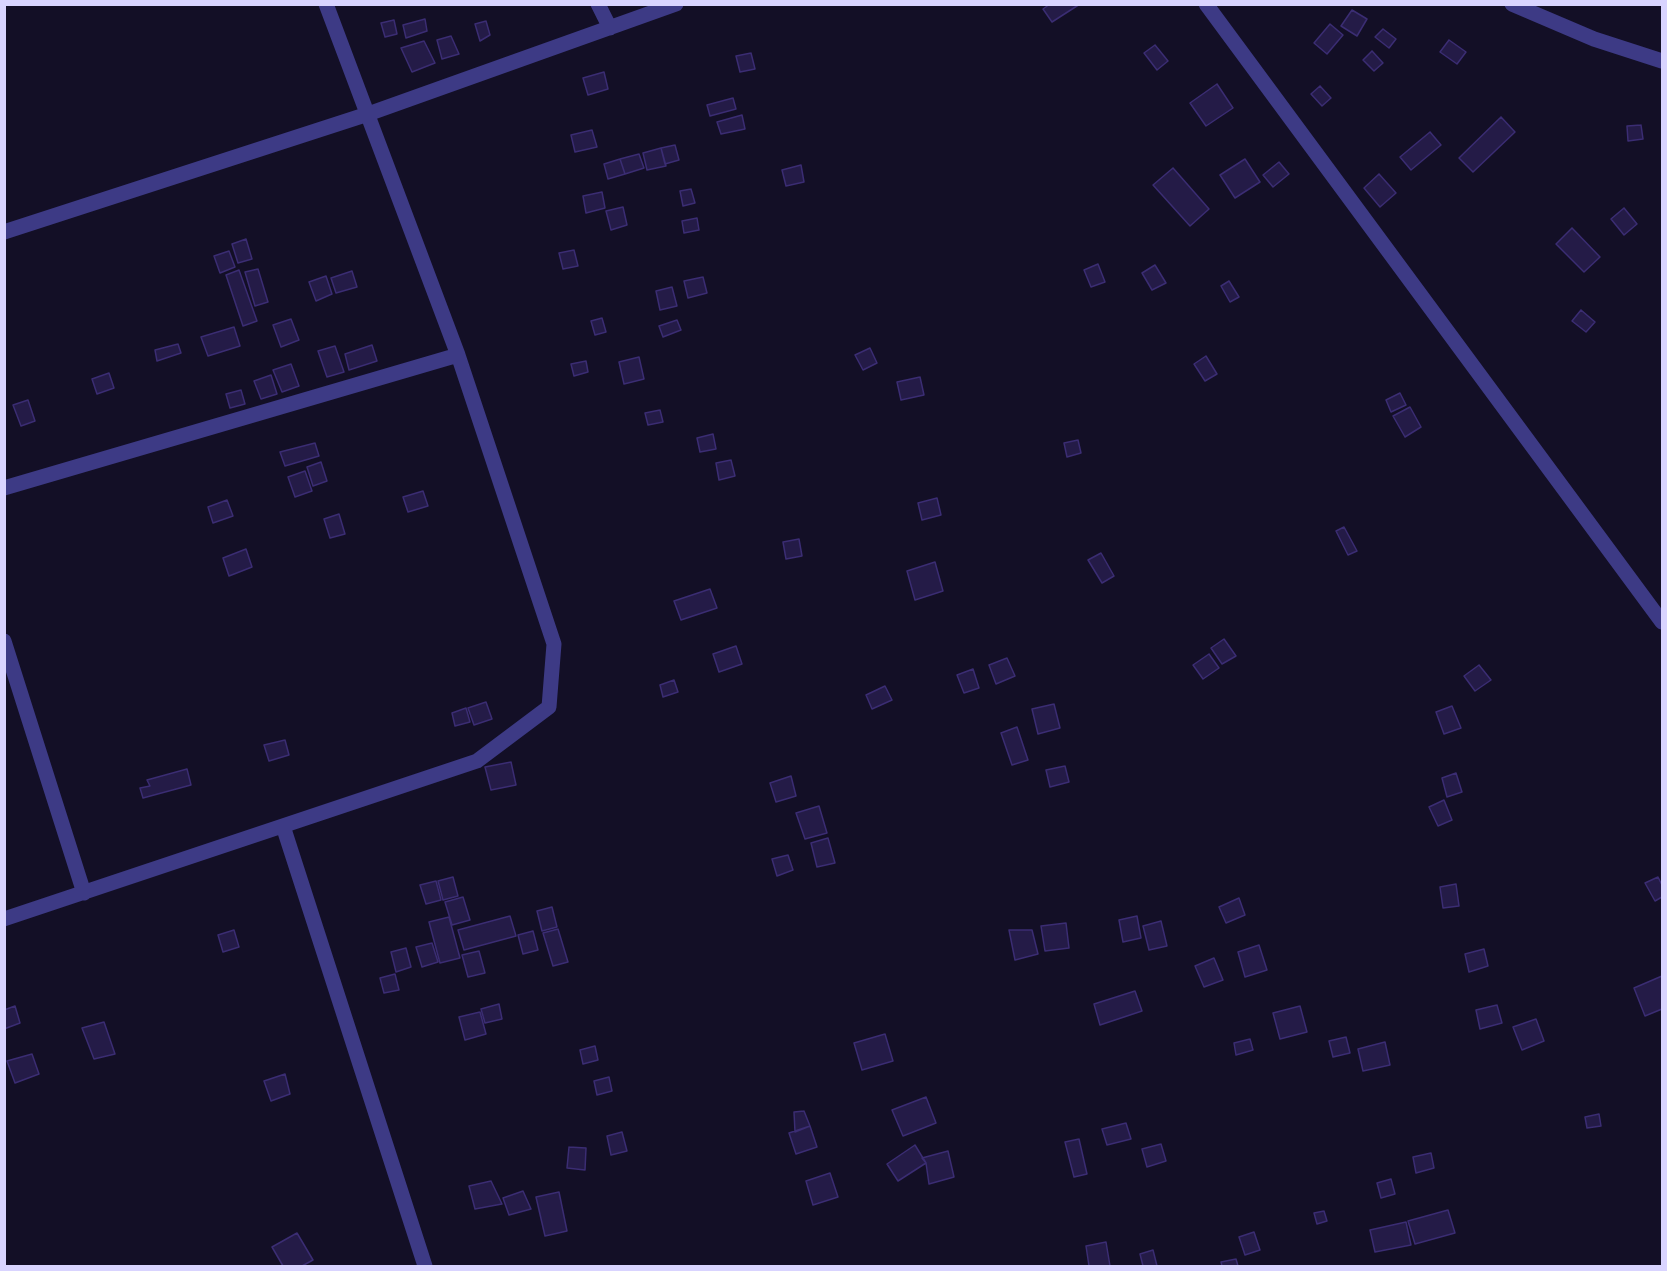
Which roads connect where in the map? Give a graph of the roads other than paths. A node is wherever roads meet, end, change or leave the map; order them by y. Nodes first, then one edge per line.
1 (326, 4) edge
2 (598, 4) edge
3 (676, 4) edge
4 (1206, 4) edge
5 (1512, 4) edge
6 (610, 28) junction
7 (1662, 60) edge
8 (368, 114) junction
9 (4, 232) edge
10 (458, 355) junction
11 (4, 488) edge
12 (1662, 622) edge
13 (4, 641) edge
14 (283, 826) junction
15 (84, 893) junction
16 (4, 919) edge
17 (425, 1266) edge

1 - 8 street
2 - 6 street
3 - 6 street
4 - 12 street
5 - 7 street
6 - 8 street
8 - 9 street
8 - 10 street
10 - 11 street
10 - 14 street
13 - 15 street
14 - 15 street
14 - 17 street
15 - 16 street

